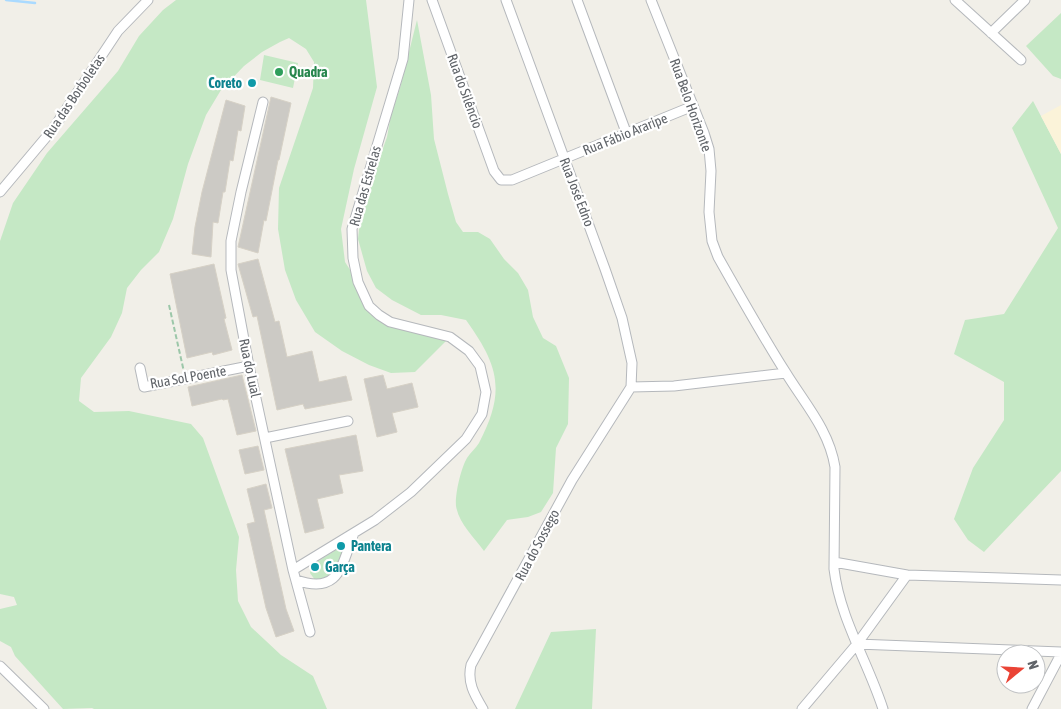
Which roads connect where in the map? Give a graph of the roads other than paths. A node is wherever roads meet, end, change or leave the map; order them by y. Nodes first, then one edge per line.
1 (148, 0) edge
2 (409, 0) edge
3 (432, 0) edge
4 (506, 0) edge
5 (577, 0) edge
6 (651, 0) edge
7 (956, 0) edge
8 (1025, 0) edge
9 (991, 33) junction
10 (1020, 60) dead end
11 (263, 102) dead end
12 (693, 106) junction
13 (626, 132) junction
14 (564, 159) junction
15 (501, 180) joint
16 (0, 192) edge
17 (249, 366) junction
18 (140, 368) dead end
19 (786, 373) junction
20 (631, 387) junction
21 (348, 421) dead end
22 (265, 438) junction
23 (354, 532) junction
24 (834, 562) junction
25 (293, 570) junction
26 (907, 575) junction
27 (296, 580) junction
28 (1061, 580) edge
29 (310, 632) dead end
30 (857, 644) junction
31 (1061, 653) edge
32 (0, 666) edge
33 (44, 709) edge
34 (483, 709) edge
35 (802, 709) edge
36 (883, 709) edge
37 (1032, 709) edge

1 - 16 street, Rua das Borboletas
2 - 23 street, Rua das Estrelas
3 - 15 street, Rua do Silêncio
4 - 14 street, Rua José Edno
5 - 13 street
6 - 12 street, Rua Belo Horizonte
7 - 9 street
8 - 9 street
9 - 10 street
11 - 17 street, Rua do Lual
12 - 13 street, Rua Fábio Araripe
12 - 19 street, Rua Belo Horizonte
13 - 14 street, Rua Fábio Araripe
14 - 15 street, Rua Fábio Araripe
14 - 20 street, Rua José Edno
17 - 18 street, Rua Sol Poente
17 - 22 street, Rua do Lual
19 - 20 street
19 - 24 street, Rua Belo Horizonte
20 - 34 street, Rua do Sossego
21 - 22 street
22 - 25 street, Rua do Lual
23 - 25 street, Rua das Estrelas
23 - 27 street
24 - 26 street
24 - 30 street, Rua Belo Horizonte
25 - 27 street, Rua do Lual
26 - 28 street
26 - 30 street
27 - 29 street, Rua do Lual
30 - 31 street
30 - 35 street
30 - 36 street, Rua Belo Horizonte
31 - 37 street
32 - 33 street

